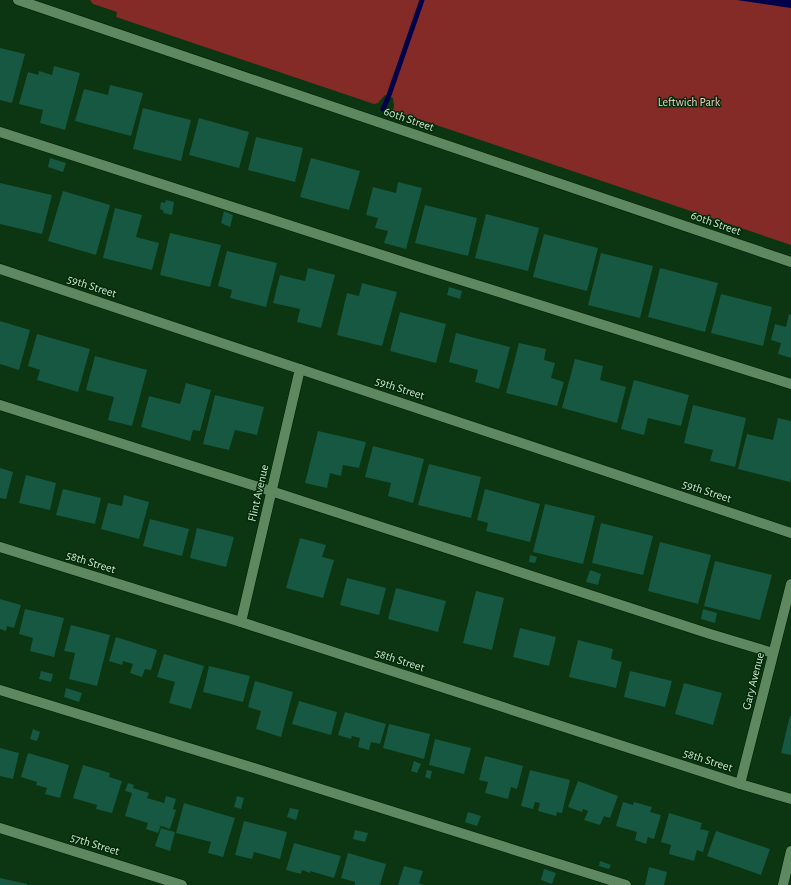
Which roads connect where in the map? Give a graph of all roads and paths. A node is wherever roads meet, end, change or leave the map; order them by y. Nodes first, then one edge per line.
1 (18, 0) edge
2 (0, 132) edge
3 (791, 262) edge
4 (0, 269) edge
5 (300, 369) junction
6 (791, 384) edge
7 (0, 405) edge
8 (271, 491) junction
9 (791, 533) edge
10 (0, 547) edge
11 (791, 584) edge
12 (240, 622) junction
13 (773, 653) junction
14 (0, 690) edge
15 (740, 784) junction
16 (791, 799) edge
17 (0, 828) edge
18 (791, 851) edge
19 (182, 885) edge
20 (626, 885) edge
21 (783, 885) edge

1 - 3 street, 60th Street
2 - 6 street
4 - 5 street, 59th Street
5 - 8 street, Flint Avenue
5 - 9 street, 59th Street
7 - 8 street
8 - 12 street, Flint Avenue
8 - 13 street
10 - 12 street, 58th Street
11 - 13 street, Gary Avenue
12 - 15 street, 58th Street
13 - 15 street, Gary Avenue
14 - 20 street
15 - 16 street, 58th Street
17 - 19 street, 57th Street
18 - 21 street

